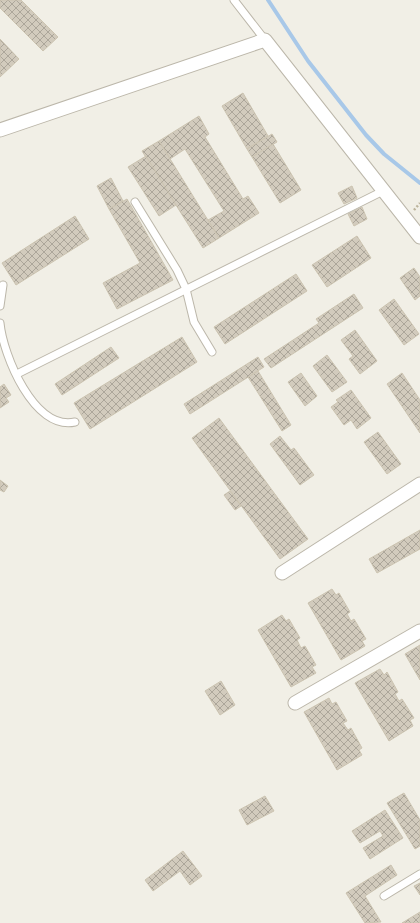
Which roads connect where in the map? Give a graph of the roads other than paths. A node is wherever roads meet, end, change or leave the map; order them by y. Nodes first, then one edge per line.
1 (234, 0) edge
2 (265, 40) junction
3 (0, 130) edge
4 (383, 191) junction
5 (135, 202) dead end
6 (420, 237) edge
7 (3, 285) dead end
8 (186, 289) junction
9 (0, 306) edge
10 (0, 323) edge
11 (212, 352) dead end
12 (17, 374) junction
13 (75, 422) dead end
14 (420, 484) edge
15 (282, 573) dead end
16 (420, 631) edge
17 (295, 703) dead end
18 (420, 874) edge
19 (384, 896) dead end

1 - 2 lane
2 - 3 street
2 - 4 street
4 - 6 street
4 - 8 lane
5 - 8 lane
7 - 9 lane
8 - 11 lane
8 - 12 lane
10 - 12 lane
12 - 13 lane
14 - 15 street
16 - 17 street
18 - 19 lane

